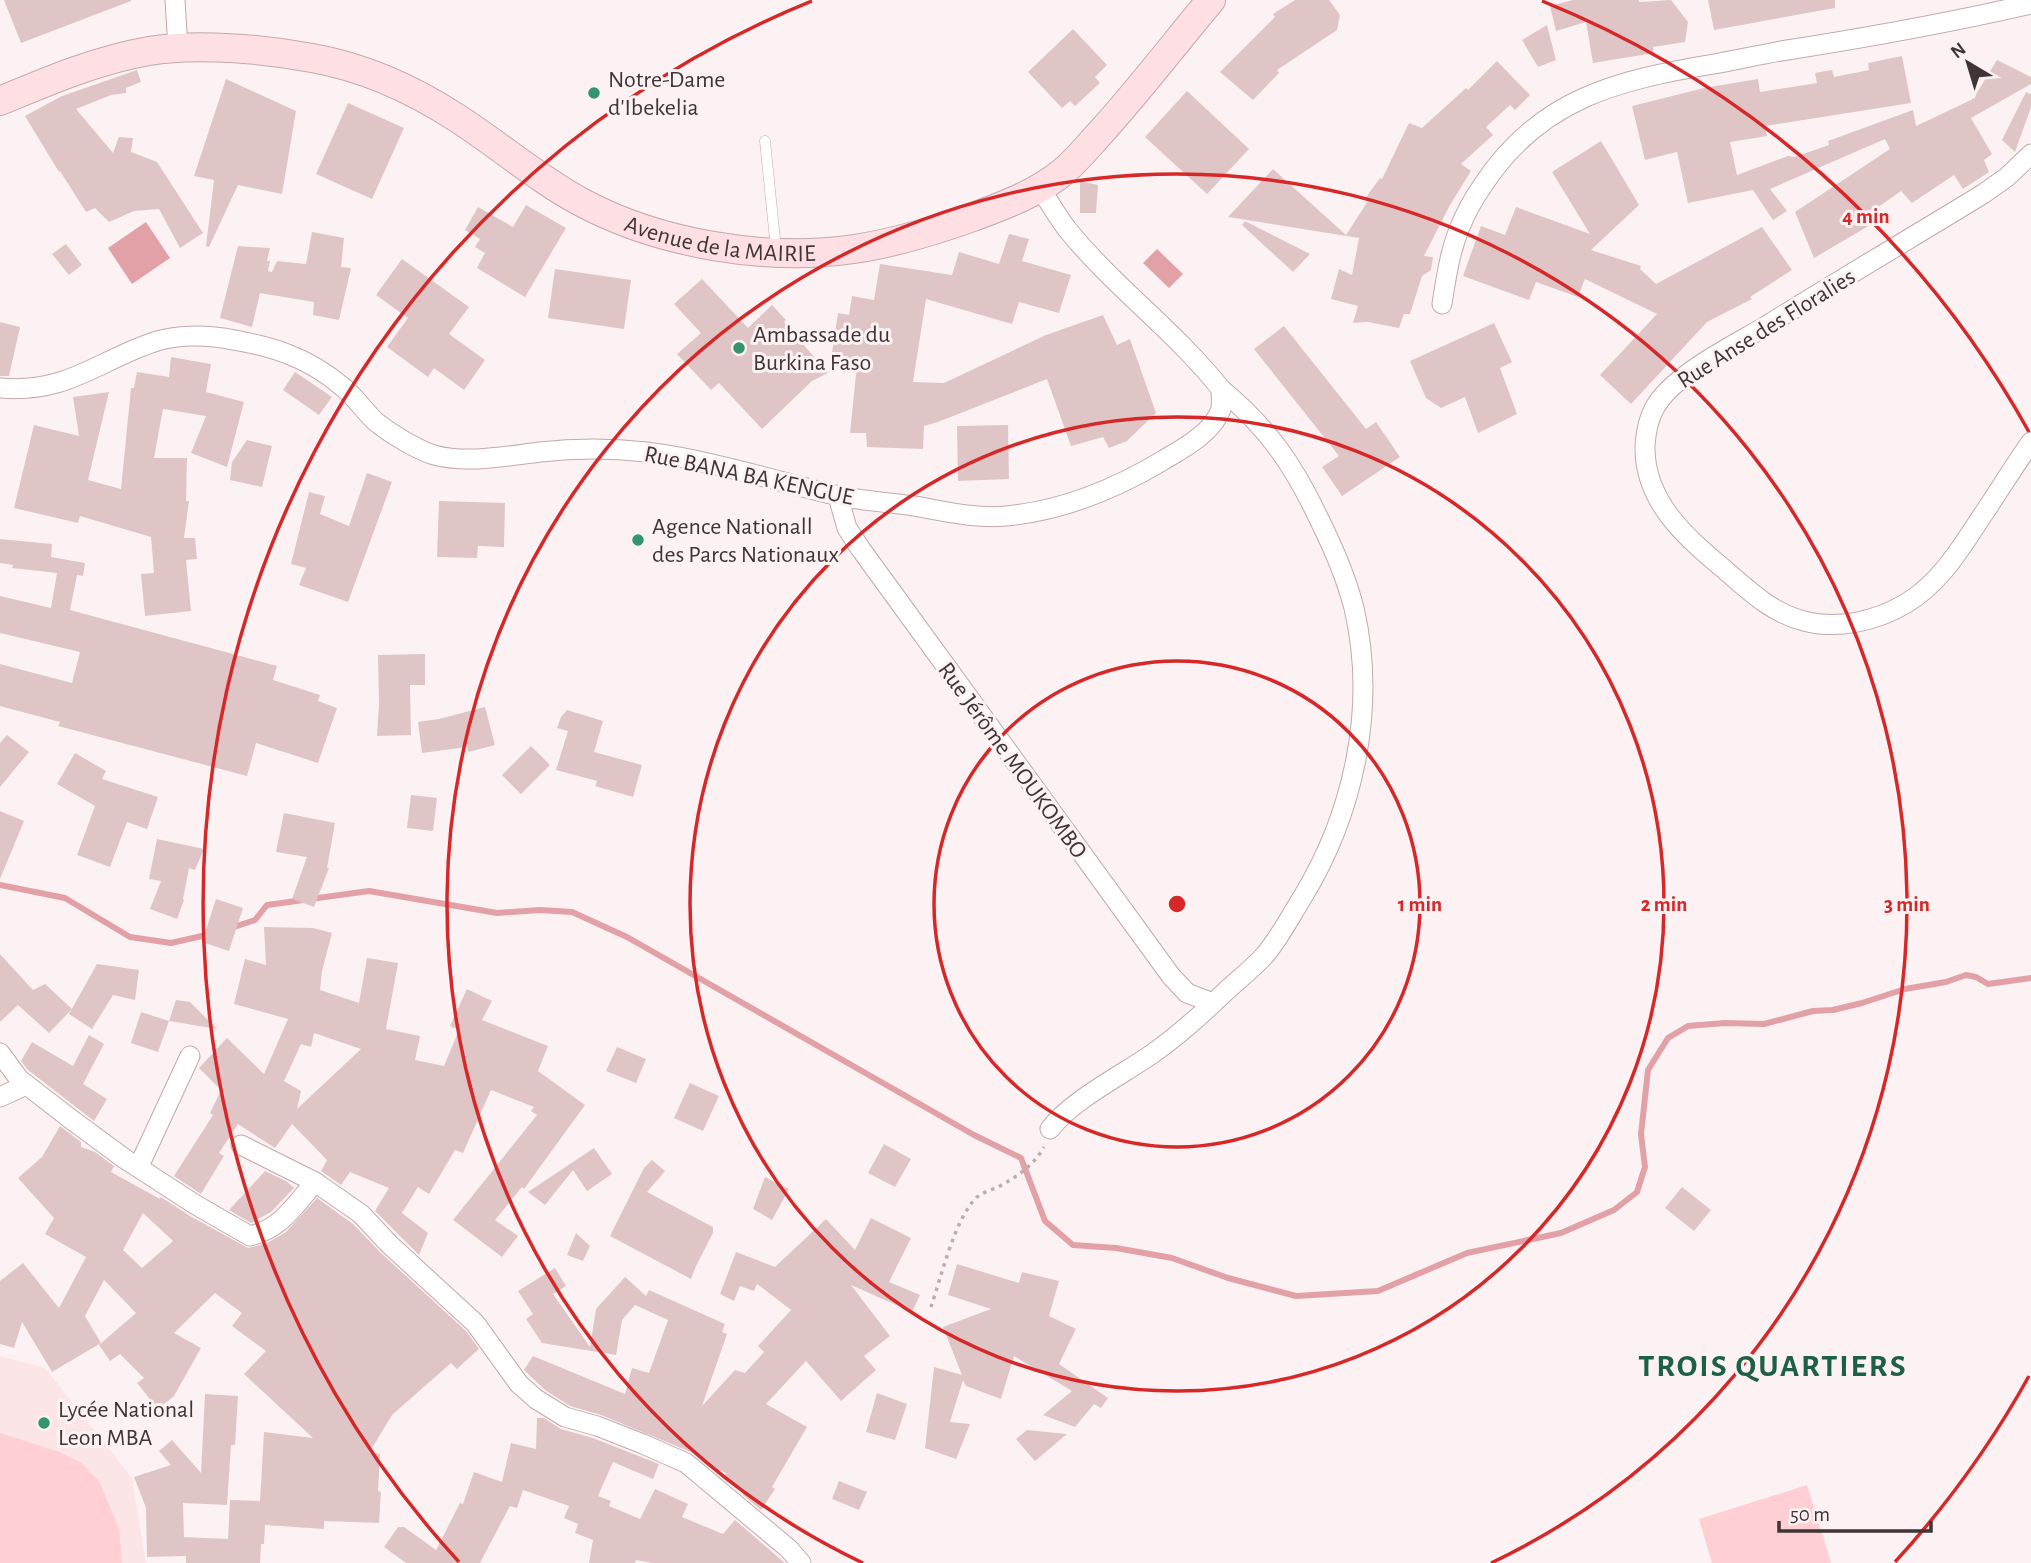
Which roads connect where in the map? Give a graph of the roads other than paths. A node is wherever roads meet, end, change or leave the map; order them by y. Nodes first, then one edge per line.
1 (175, 0) edge
2 (1211, 0) edge
3 (2031, 4) edge
4 (178, 48) junction
5 (0, 101) edge
6 (765, 141) dead end
7 (2031, 154) edge
8 (1040, 188) junction
9 (776, 253) junction
10 (1441, 304) dead end
11 (0, 388) edge
12 (1222, 389) junction
13 (2031, 442) edge
14 (838, 496) junction
15 (1213, 1003) junction
16 (0, 1053) edge
17 (190, 1056) dead end
18 (26, 1085) junction
19 (0, 1097) edge
20 (1049, 1133) road end
21 (241, 1145) dead end
22 (139, 1166) junction
23 (315, 1182) junction
24 (800, 1563) edge

1 - 4 street
2 - 8 main road, Avenue de la MAIRIE
3 - 10 street
4 - 5 main road, Avenue de la MAIRIE
4 - 9 main road, Avenue de la MAIRIE
6 - 9 lane
7 - 13 street, Rue Anse des Floralies
8 - 9 main road, Avenue de la MAIRIE
8 - 12 street
11 - 14 street, Rue BANA BA KENGUE
12 - 14 street, Rue BANA BA KENGUE
12 - 15 street
14 - 15 street, Rue Jérôme MOUKOMBO
15 - 20 street
16 - 18 street
17 - 22 street
18 - 19 street
18 - 22 street
21 - 23 street
22 - 23 street
23 - 24 street

